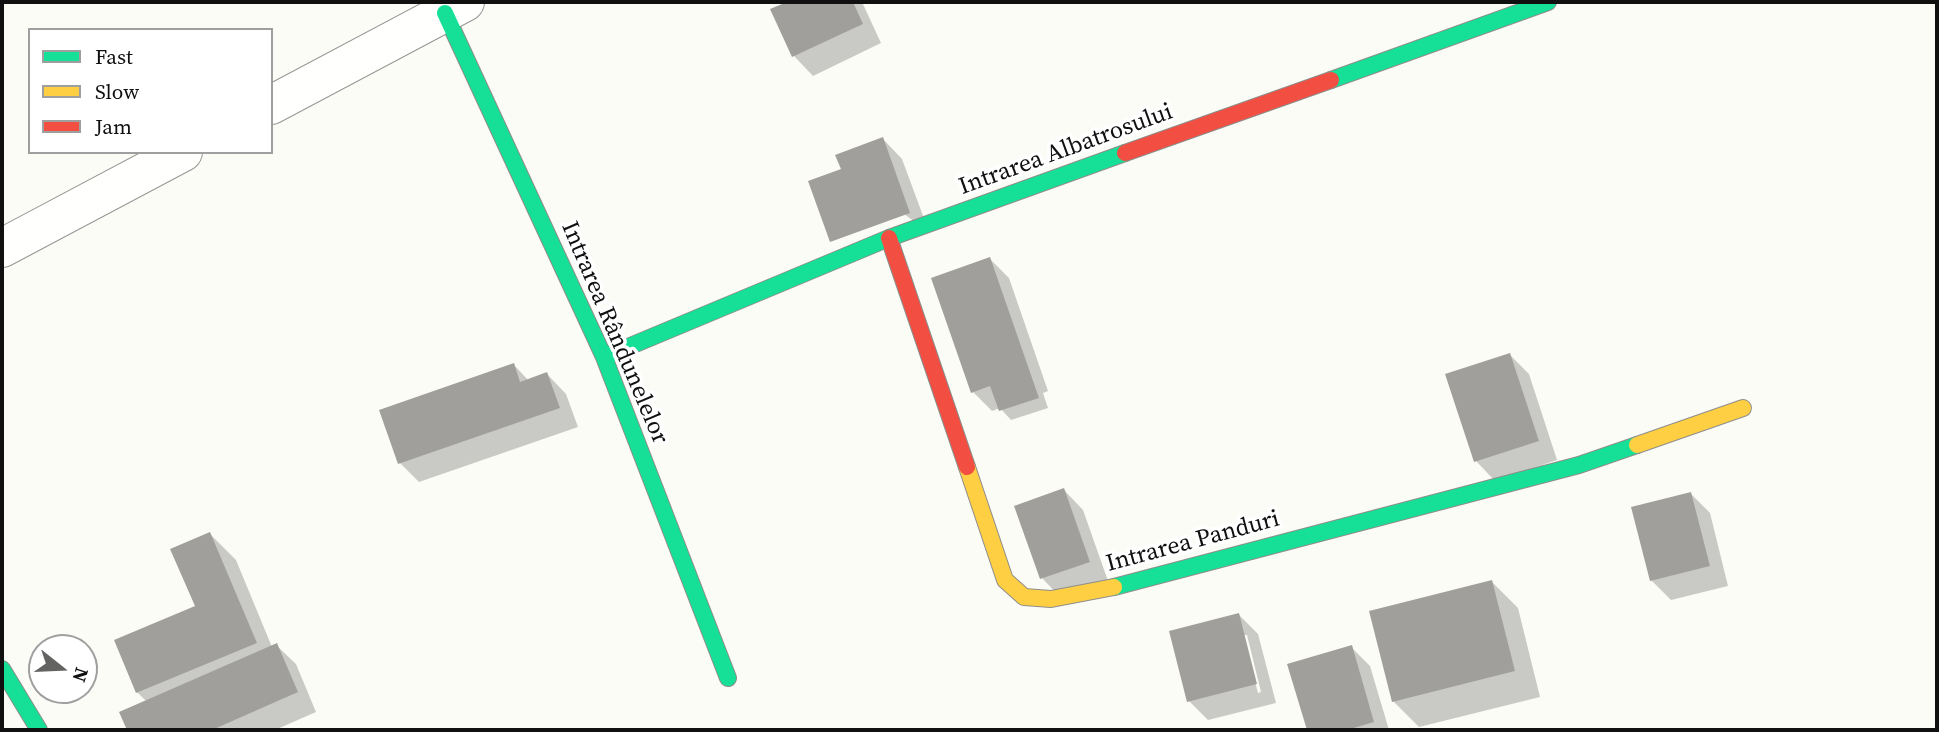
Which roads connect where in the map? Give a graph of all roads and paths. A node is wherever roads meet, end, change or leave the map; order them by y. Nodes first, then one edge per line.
1 (1548, 2) edge
2 (455, 7) edge
3 (273, 104) edge
4 (179, 154) edge
5 (889, 238) junction
6 (2, 248) edge
7 (604, 357) junction
8 (1743, 408) dead end
9 (2, 669) edge
10 (728, 678) dead end
11 (39, 730) edge

1 - 5 street, Intrarea Albatrosului
2 - 3 street
2 - 7 street, Intrarea Rândunelelor
4 - 6 street
5 - 7 street, Intrarea Albatrosului
5 - 8 street, Intrarea Panduri
7 - 10 street, Intrarea Rândunelelor
9 - 11 street

